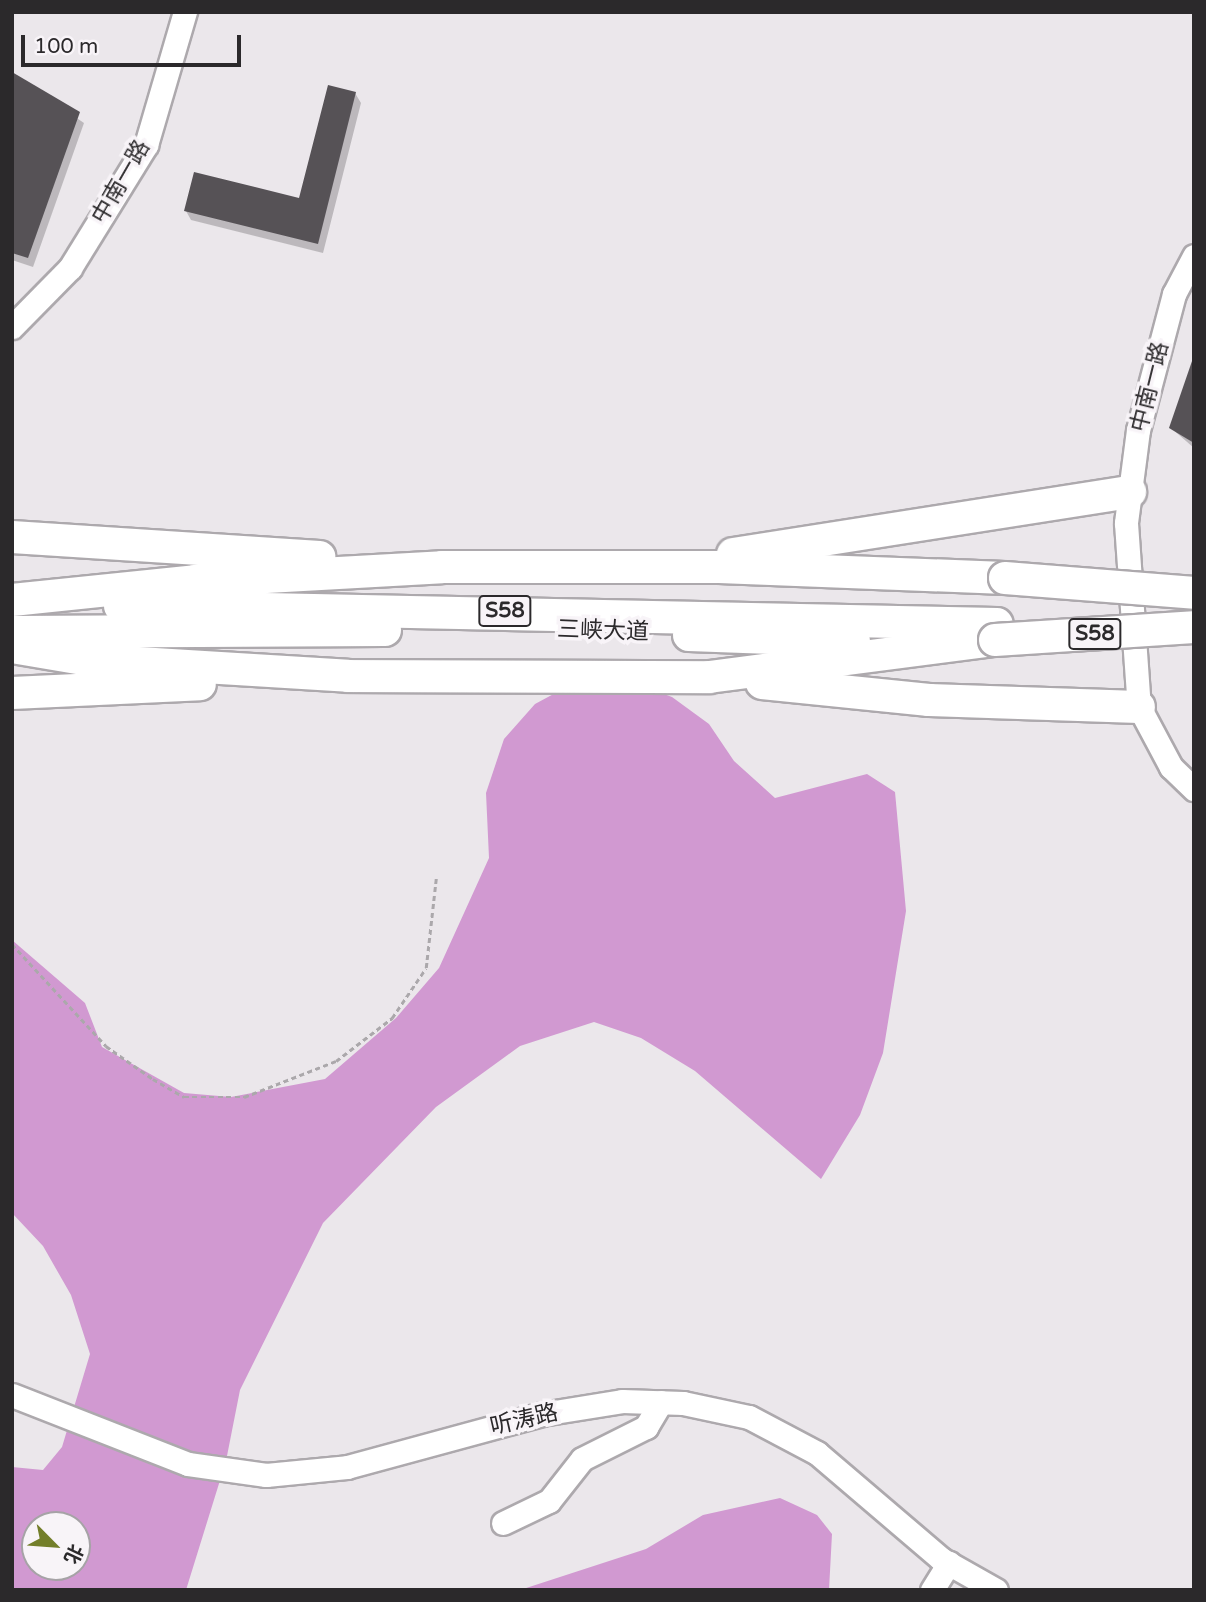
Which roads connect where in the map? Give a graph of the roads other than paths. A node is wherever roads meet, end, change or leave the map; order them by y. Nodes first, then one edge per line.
1 (185, 12) edge
2 (1194, 256) edge
3 (12, 327) edge
4 (1129, 492) junction
5 (12, 537) edge
6 (442, 567) junction
7 (635, 567) junction
8 (1194, 593) edge
9 (12, 600) edge
10 (12, 607) edge
11 (1194, 612) edge
12 (1194, 627) edge
13 (12, 632) edge
14 (996, 632) junction
15 (12, 648) edge
16 (348, 676) junction
17 (709, 677) junction
18 (12, 693) edge
19 (1139, 707) junction
20 (1194, 789) edge
21 (12, 1395) edge
22 (661, 1402) junction
23 (503, 1523) dead end
24 (949, 1563) junction
25 (932, 1590) edge
26 (996, 1590) edge

1 - 3 street, 中南一路
2 - 4 street, 中南一路
4 - 7 highway
4 - 19 street, 中南一路
5 - 6 highway
6 - 7 highway
6 - 9 highway
7 - 8 highway, bridge
10 - 14 highway, 三峡大道 / S58
11 - 14 highway, 三峡大道 / S58
12 - 14 highway, 三峡大道 / S58, bridge
13 - 14 highway, 三峡大道 / S58
14 - 17 highway
15 - 16 highway
16 - 17 highway
16 - 18 highway
17 - 19 highway
19 - 20 street
21 - 22 street, 听涛路
22 - 23 street
22 - 24 street, 听涛路
24 - 25 street
24 - 26 street, 听涛路

